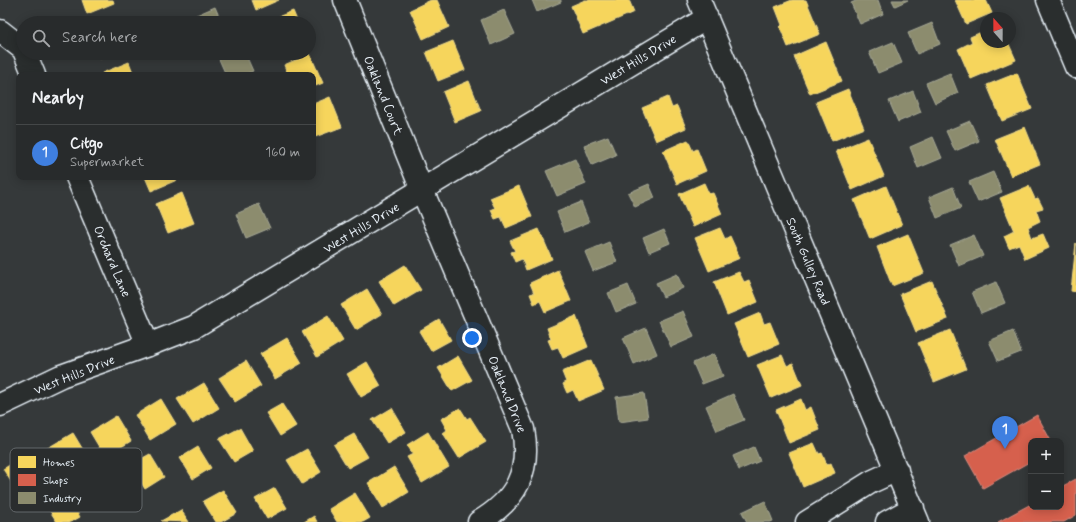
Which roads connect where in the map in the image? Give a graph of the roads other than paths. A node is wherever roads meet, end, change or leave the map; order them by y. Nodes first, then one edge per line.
1 (345, 0) edge
2 (1048, 0) edge
3 (703, 9) edge
4 (0, 31) edge
5 (16, 44) edge
6 (28, 60) edge
7 (1076, 67) edge
8 (33, 72) edge
9 (78, 180) edge
10 (422, 190) junction
11 (148, 345) junction
12 (0, 405) edge
13 (897, 470) junction
14 (915, 515) edge
15 (479, 522) edge
16 (807, 522) edge
17 (888, 522) edge

1 - 10 street, Oakland Court
2 - 7 street
3 - 10 street, West Hills Drive
3 - 13 street, South Gulley Road
4 - 5 street
6 - 8 street
9 - 11 street, Orchard Lane
10 - 11 street, West Hills Drive
10 - 15 street, Oakland Drive
11 - 12 street, West Hills Drive
13 - 14 street, South Gulley Road
13 - 16 street
14 - 17 street

